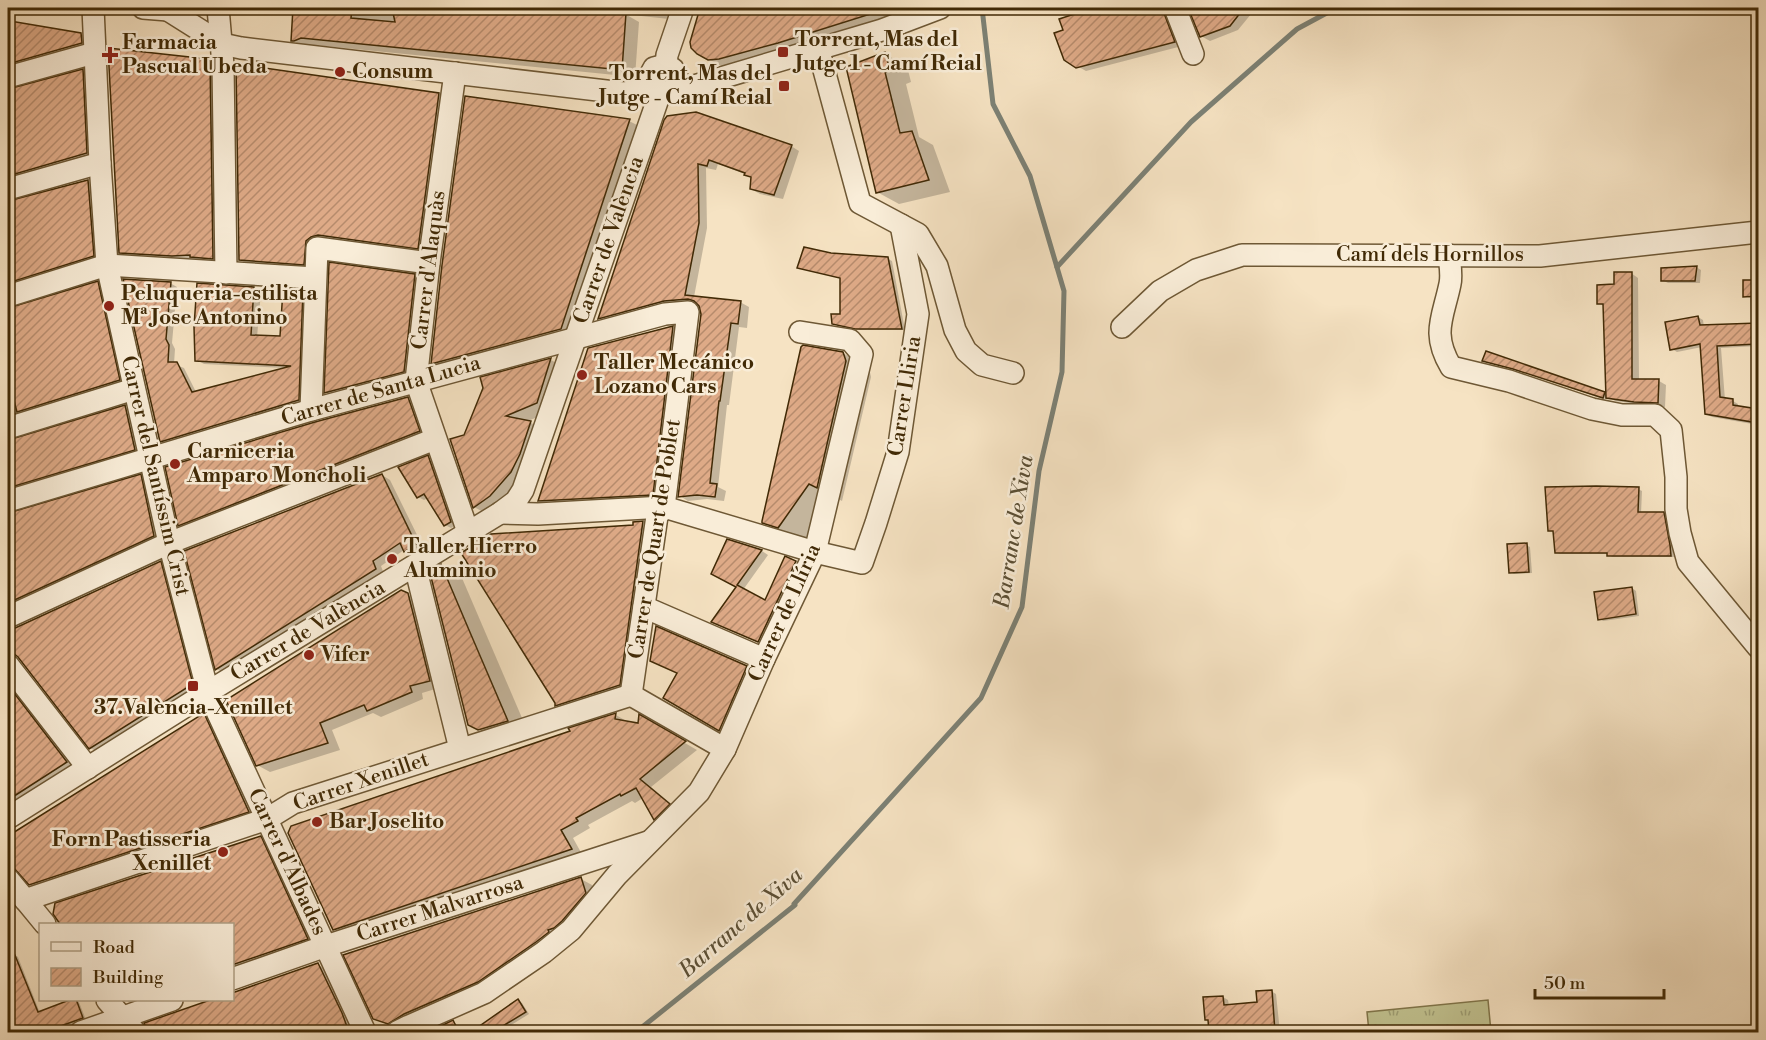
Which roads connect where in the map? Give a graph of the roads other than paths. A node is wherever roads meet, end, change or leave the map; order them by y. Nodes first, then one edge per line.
1 (93, 8) edge
2 (143, 8) edge
3 (218, 8) edge
4 (683, 8) edge
5 (940, 8) edge
6 (1175, 8) edge
7 (178, 9) edge
8 (222, 44) junction
9 (818, 48) junction
10 (94, 53) junction
11 (1193, 54) dead end
12 (455, 73) junction
13 (8, 77) edge
14 (662, 90) junction
15 (100, 163) junction
16 (8, 189) edge
17 (901, 225) junction
18 (1758, 232) edge
19 (1449, 255) junction
20 (429, 263) junction
21 (107, 265) junction
22 (226, 273) junction
23 (315, 278) junction
24 (8, 296) edge
25 (688, 312) joint
26 (1122, 327) dead end
27 (800, 332) dead end
28 (575, 338) junction
29 (1013, 373) dead end
30 (416, 381) junction
31 (134, 389) junction
32 (311, 410) junction
33 (8, 428) edge
34 (435, 439) junction
35 (150, 459) junction
36 (8, 501) edge
37 (664, 507) junction
38 (500, 513) junction
39 (468, 532) junction
40 (169, 543) junction
41 (815, 552) junction
42 (415, 566) junction
43 (644, 607) junction
44 (8, 617) edge
45 (1758, 646) edge
46 (764, 659) junction
47 (8, 665) edge
48 (208, 692) junction
49 (631, 695) junction
50 (460, 749) junction
51 (725, 749) junction
52 (88, 768) junction
53 (8, 818) edge
54 (267, 819) junction
55 (649, 842) junction
56 (8, 879) edge
57 (25, 900) junction
58 (44, 923) edge
59 (326, 946) junction
60 (234, 977) edge
61 (110, 1001) edge
62 (169, 1001) edge
63 (128, 1025) edge
64 (81, 1032) edge
65 (365, 1032) edge
66 (398, 1032) edge

1 - 10 street, Carrer del Santíssim Crist
2 - 7 street
3 - 8 street
4 - 14 street, Carrer de València
5 - 9 street
6 - 11 street
7 - 8 street
8 - 12 street
8 - 22 street
9 - 14 street
9 - 17 street
10 - 13 street
10 - 15 street, Carrer del Santíssim Crist
12 - 14 street
12 - 20 street, Carrer d'Alaquàs
14 - 28 street, Carrer de València
15 - 16 street
15 - 21 street, Carrer del Santíssim Crist
17 - 29 street
17 - 41 street, Carrer Lliria
18 - 19 street, Camí dels Hornillos
19 - 26 street, Camí dels Hornillos
19 - 45 street
20 - 23 street
20 - 30 street, Carrer d'Alaquàs
21 - 22 street
21 - 24 street
21 - 31 street, Carrer del Santíssim Crist
22 - 23 street
23 - 32 street
25 - 28 street, Carrer de Santa Lucia
25 - 37 street, Carrer de Quart de Poblet
27 - 41 street, Carrer de Llíria
28 - 30 street, Carrer de Santa Lucia
28 - 38 street, Carrer de València
30 - 32 street, Carrer de Santa Lucia
30 - 34 street, Carrer d'Alaquàs
31 - 33 street
31 - 35 street, Carrer del Santíssim Crist
32 - 35 street, Carrer de Santa Lucia
34 - 39 street, Carrer d'Alaquàs
34 - 40 street
35 - 36 street, Carrer de Santa Lucia
35 - 40 street, Carrer del Santíssim Crist
37 - 38 street
37 - 41 street
37 - 43 street, Carrer de Quart de Poblet
38 - 39 street, Carrer de València
39 - 42 street, Carrer de València
40 - 44 street
40 - 48 street, Carrer del Santíssim Crist
41 - 46 street, Carrer de Llíria
42 - 48 street, Carrer de València
42 - 50 street
43 - 46 street
43 - 49 street, Carrer de Quart de Poblet
46 - 51 street, Carrer de Llíria
47 - 52 street
48 - 52 street, Carrer de València
48 - 54 street, Carrer d'Albades
49 - 50 street, Carrer Xenillet
49 - 51 street
50 - 54 street, Carrer Xenillet
51 - 55 street, Carrer de Llíria
52 - 53 street, Carrer de València
54 - 57 street, Carrer Xenillet
54 - 59 street, Carrer d'Albades
55 - 59 street, Carrer Malvarrosa
55 - 66 street, Carrer de Llíria
56 - 57 street
57 - 58 street
59 - 60 street, Carrer Malvarrosa
59 - 65 street, Carrer d'Albades
61 - 63 street
62 - 63 street
63 - 64 street

